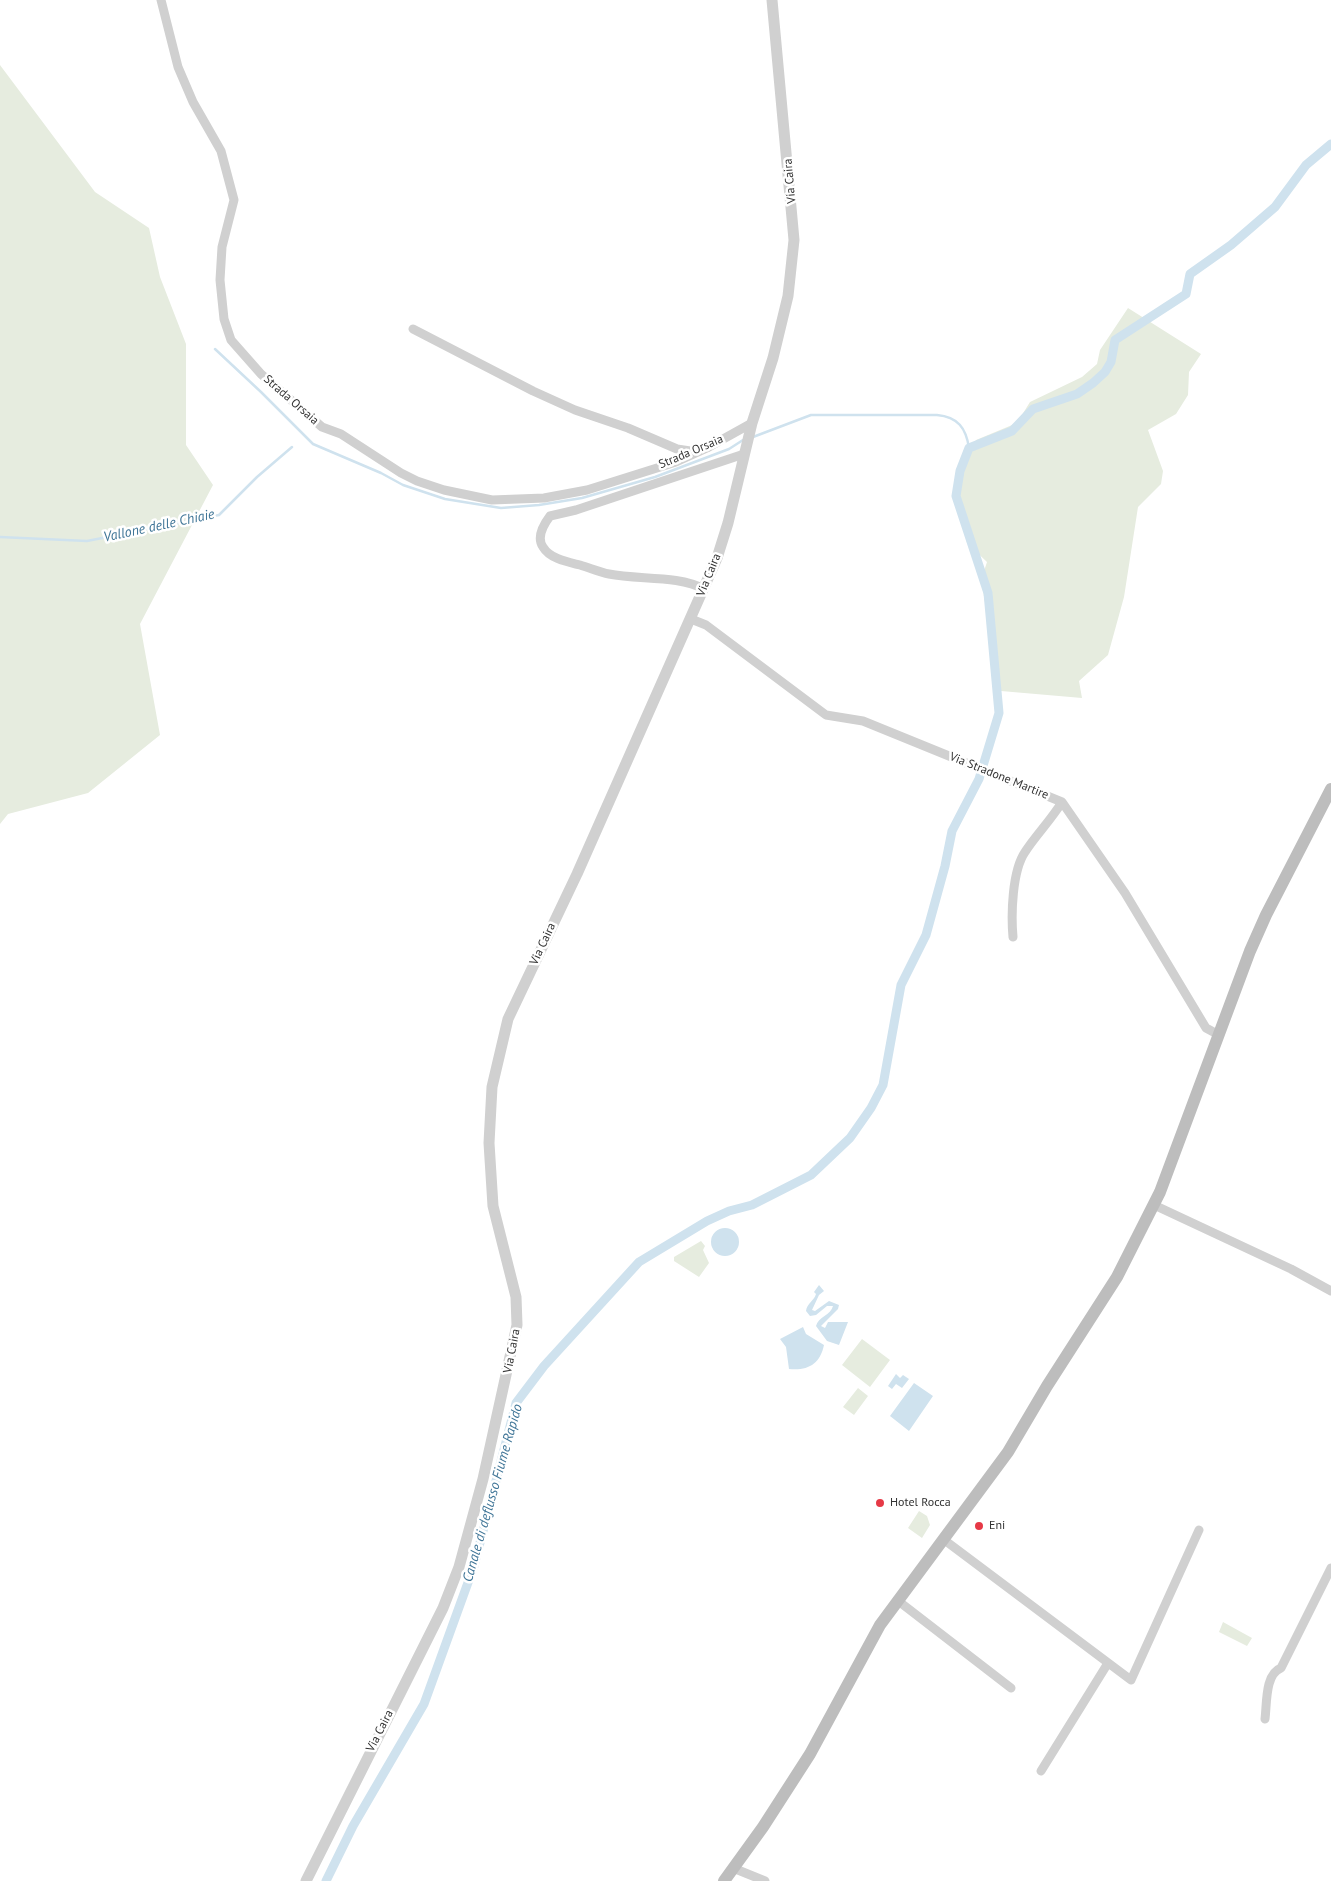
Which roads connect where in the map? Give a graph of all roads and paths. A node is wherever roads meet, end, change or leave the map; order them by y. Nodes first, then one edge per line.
1 (161, 0) edge
2 (772, 0) edge
3 (413, 329) dead end
4 (752, 423) junction
5 (697, 452) junction
6 (744, 454) junction
7 (704, 589) junction
8 (691, 619) junction
9 (1331, 789) edge
10 (1062, 802) junction
11 (1012, 937) dead end
12 (1219, 1035) junction
13 (1154, 1205) junction
14 (1330, 1287) edge
15 (1199, 1530) dead end
16 (943, 1539) junction
17 (1331, 1568) edge
18 (897, 1600) junction
19 (1108, 1663) junction
20 (1011, 1688) dead end
21 (1265, 1719) dead end
22 (1041, 1771) dead end
23 (733, 1868) junction
24 (306, 1881) edge
25 (724, 1881) edge
26 (765, 1881) edge

1 - 5 street, Strada Orsaia
2 - 4 street, Via Caira
3 - 5 street
4 - 5 street, Strada Orsaia
4 - 6 street, Via Caira
6 - 7 street, Via Caira
6 - 7 street
7 - 8 street, Via Caira
8 - 10 street, Via Stradone Martire
8 - 24 street, Via Caira
9 - 12 main road
10 - 11 street
10 - 12 street, Via Stradone Martire
12 - 13 main road
13 - 14 street
13 - 16 main road
15 - 19 street
16 - 18 main road
16 - 19 street
17 - 21 street
18 - 20 street
18 - 23 main road
19 - 22 street
23 - 25 main road
23 - 26 street

